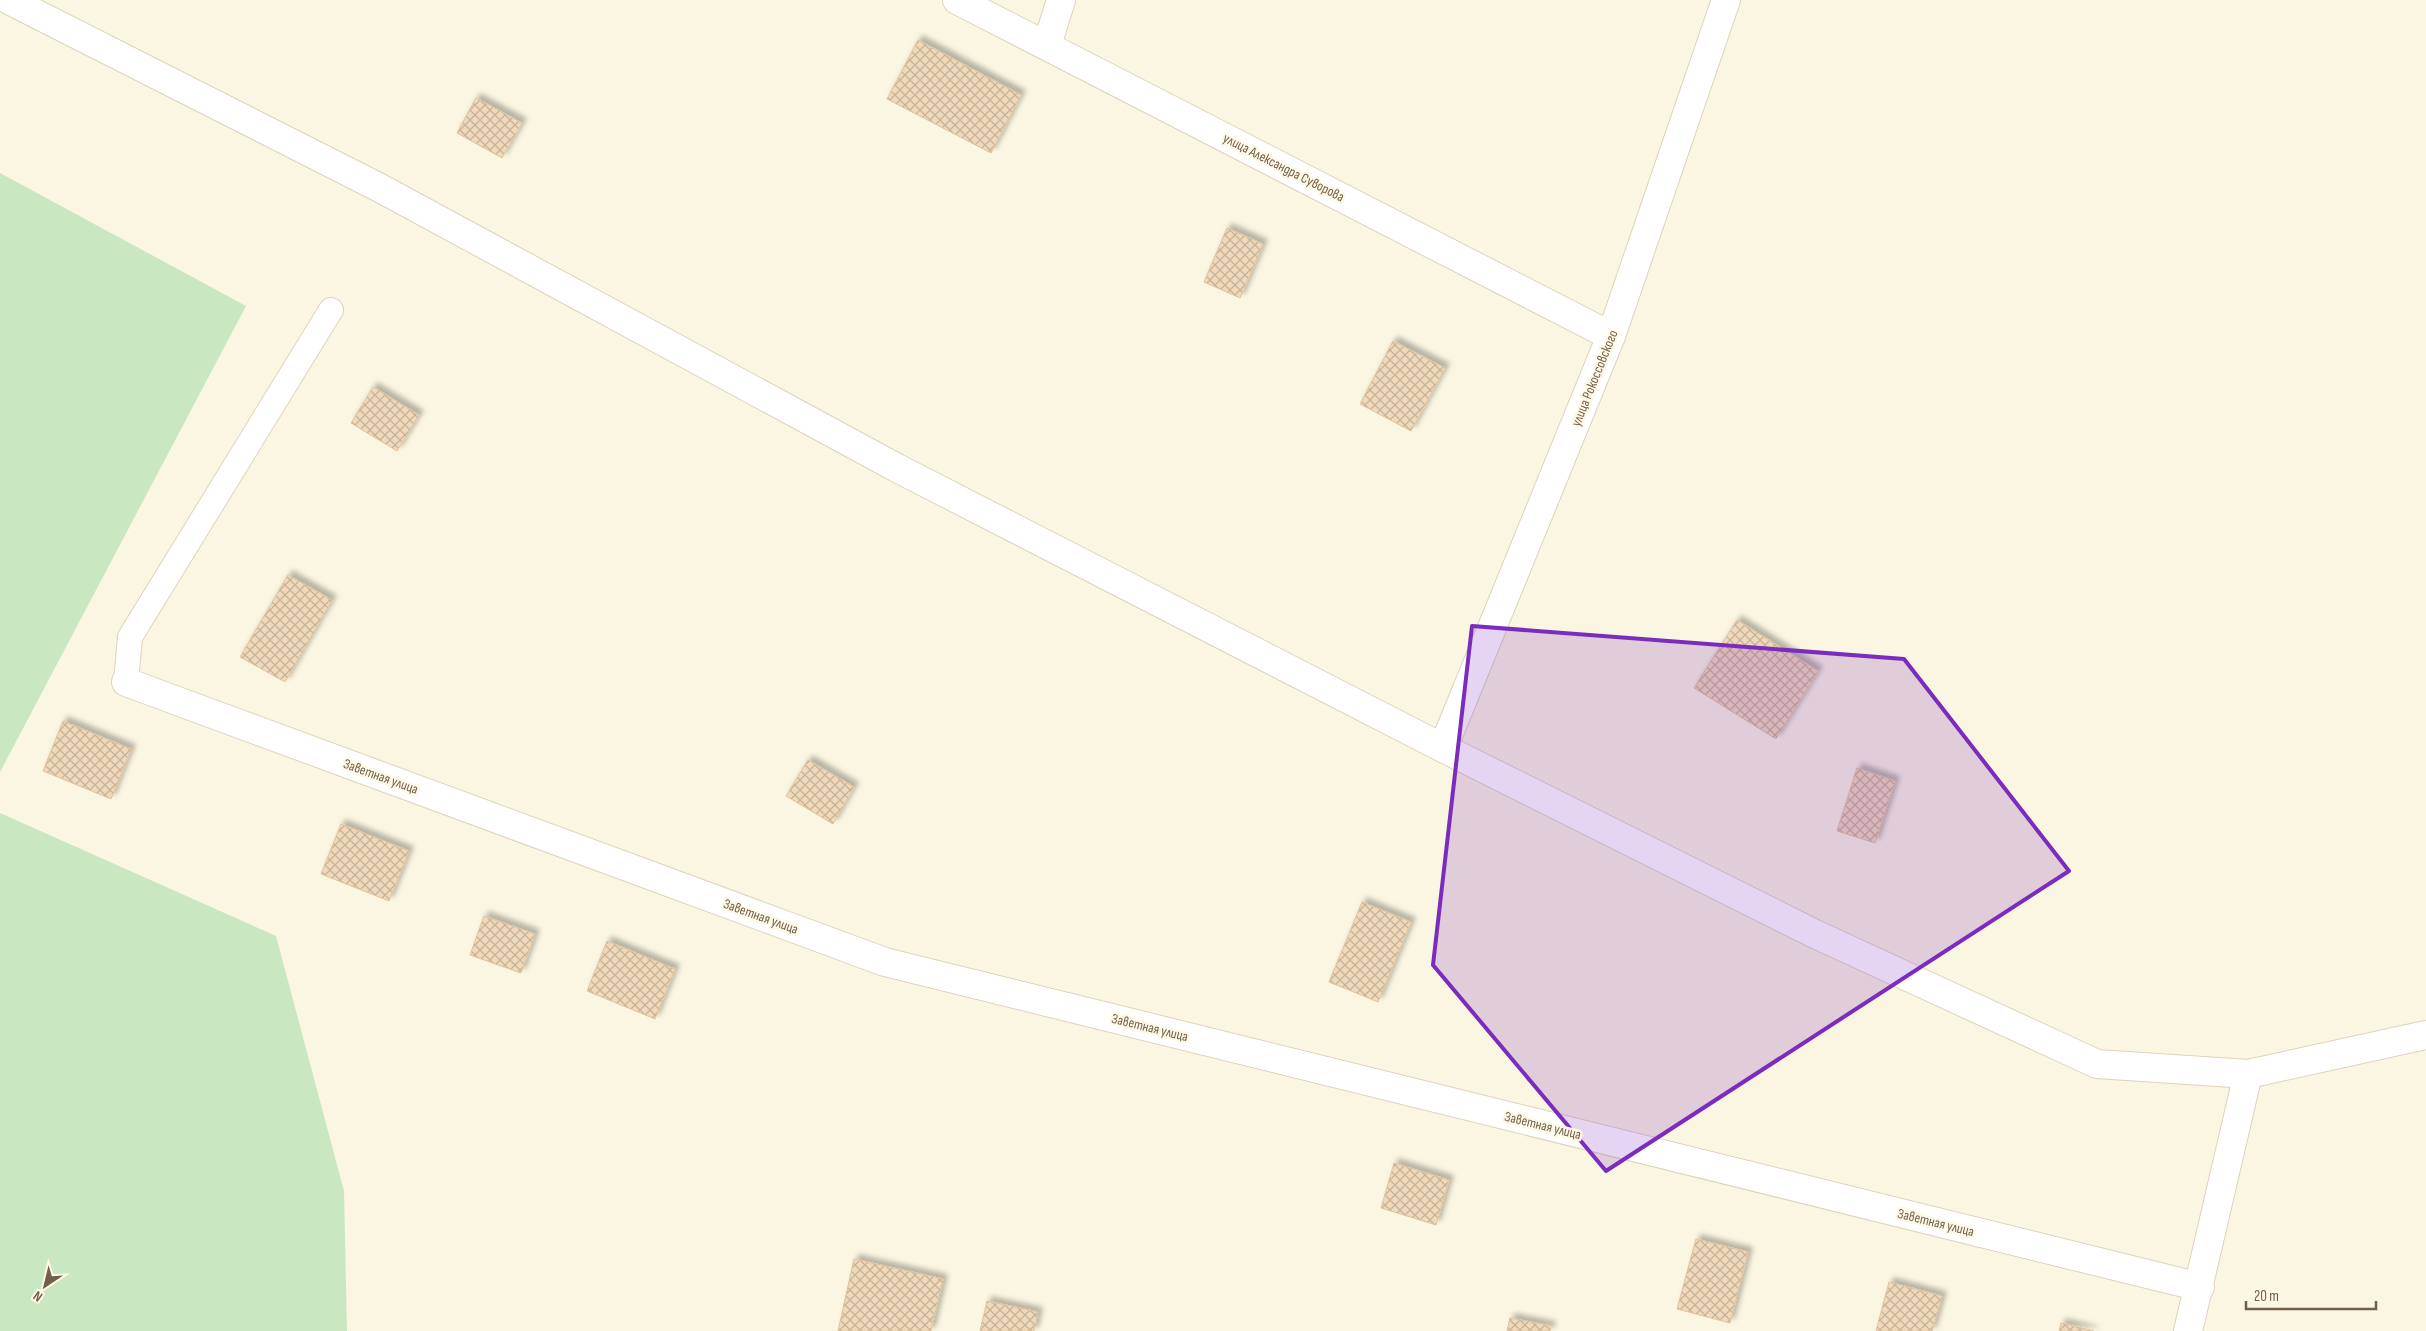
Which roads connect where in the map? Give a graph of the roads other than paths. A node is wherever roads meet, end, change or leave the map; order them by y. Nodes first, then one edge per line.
1 (9, 0) edge
2 (957, 0) edge
3 (1061, 0) edge
4 (1726, 0) edge
5 (1047, 45) junction
6 (331, 310) dead end
7 (1611, 336) junction
8 (126, 682) joint
9 (1443, 748) junction
10 (2426, 1035) edge
11 (2248, 1074) junction
12 (2200, 1287) junction
13 (2188, 1331) edge

1 - 9 street
2 - 5 street, улица Александра Суворова
3 - 5 street
4 - 7 street, улица Рокоссовского
5 - 7 street, улица Александра Суворова
6 - 8 lane
7 - 9 street, улица Рокоссовского
8 - 12 street, Заветная улица
9 - 11 street
10 - 11 street
11 - 12 street
12 - 13 street

